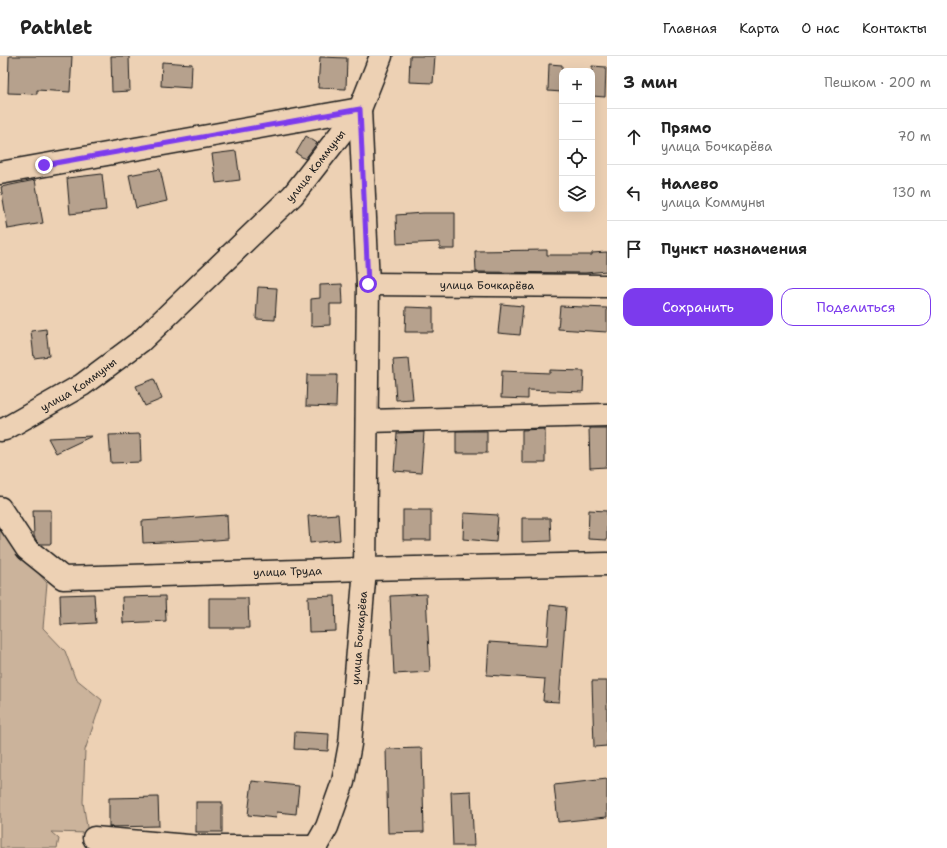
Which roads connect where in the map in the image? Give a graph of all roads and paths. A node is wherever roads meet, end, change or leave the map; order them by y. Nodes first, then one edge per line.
1 (381, 56) edge
2 (360, 109) junction
3 (0, 173) edge
4 (368, 284) junction
5 (607, 286) edge
6 (607, 415) edge
7 (367, 421) junction
8 (0, 430) edge
9 (0, 508) edge
10 (607, 564) edge
11 (365, 569) junction
12 (94, 838) dead end
13 (315, 848) edge

1 - 2 street, улица Бочкарёва
2 - 3 street, улица Коммуны
2 - 4 street, улица Бочкарёва
2 - 8 street, улица Коммуны
4 - 5 street, улица Бочкарёва
4 - 7 street, улица Бочкарёва
6 - 7 street
7 - 11 street, улица Бочкарёва
9 - 11 street, улица Труда
10 - 11 street, улица Труда
11 - 13 street, улица Бочкарёва
12 - 13 street

